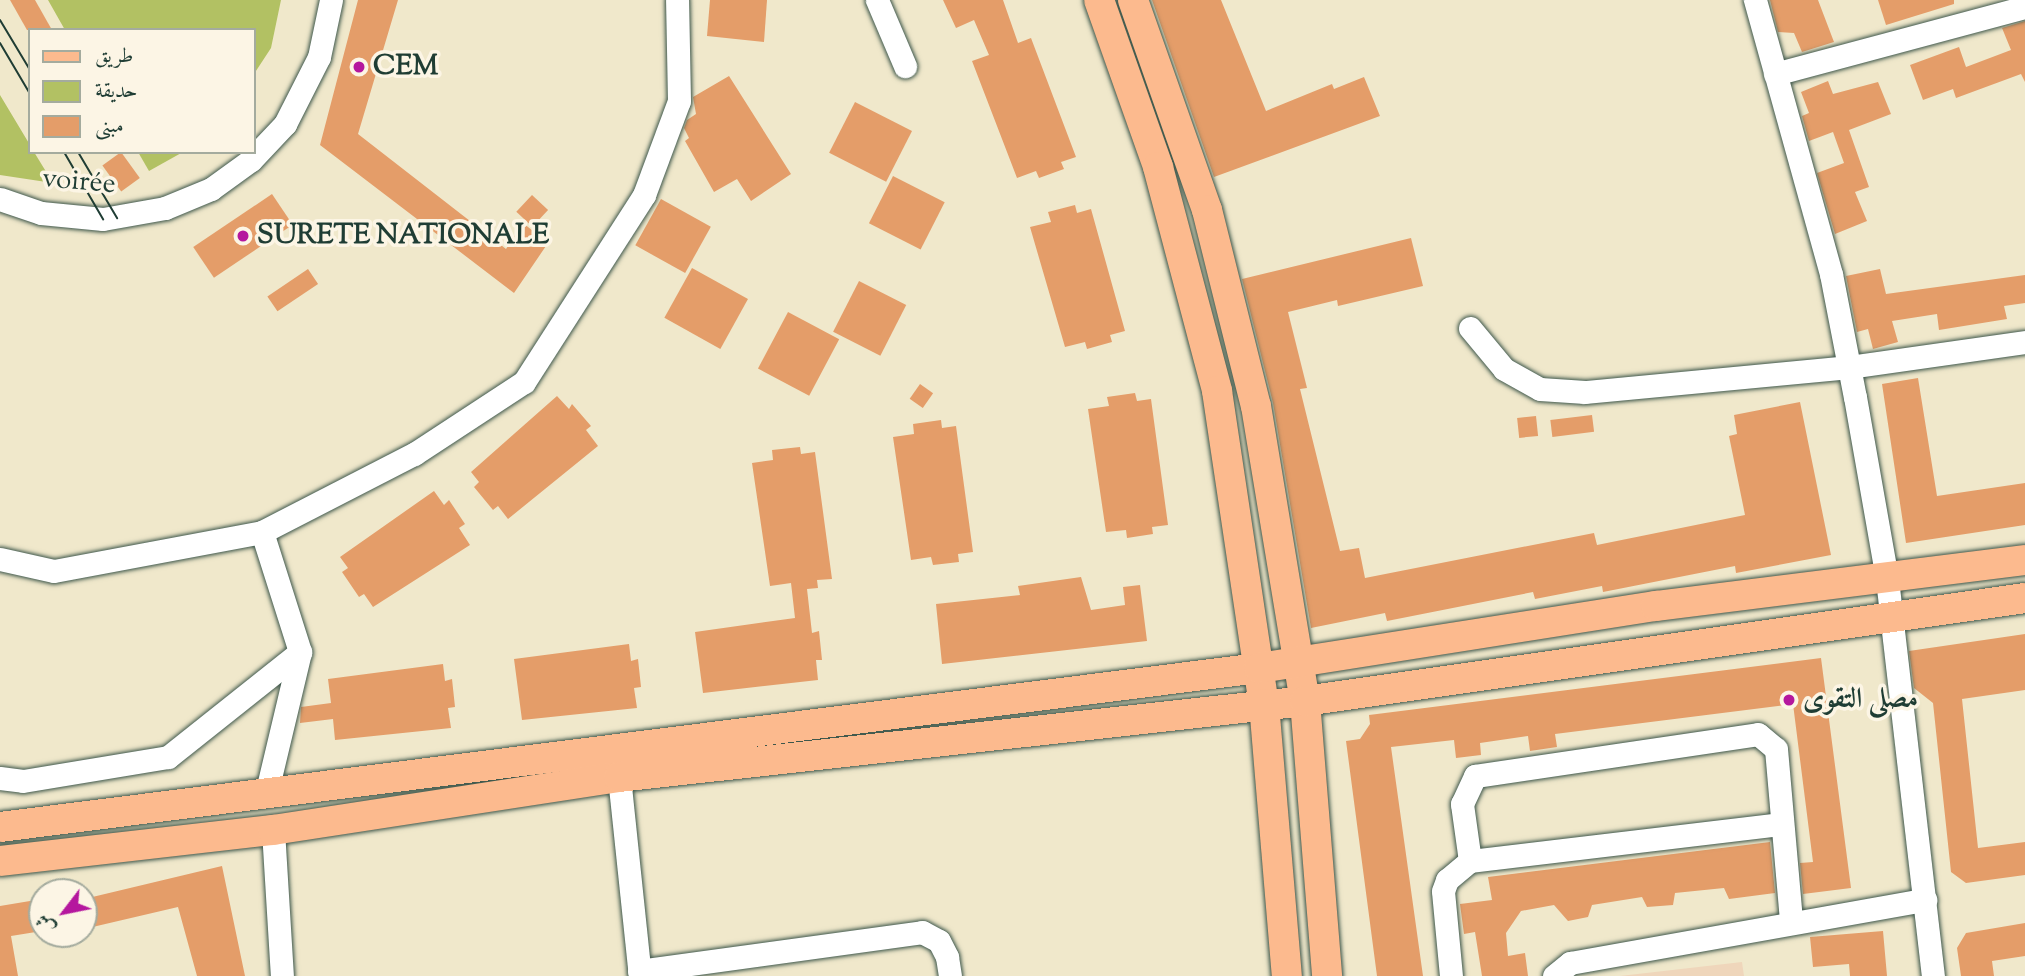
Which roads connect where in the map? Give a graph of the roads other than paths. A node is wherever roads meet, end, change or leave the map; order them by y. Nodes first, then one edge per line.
1 (331, 0) edge
2 (677, 0) edge
3 (877, 0) edge
4 (1099, 0) edge
5 (1133, 0) edge
6 (1755, 0) edge
7 (2025, 6) edge
8 (905, 66) dead end
9 (1775, 74) junction
10 (0, 199) edge
11 (1470, 328) dead end
12 (2025, 342) edge
13 (1849, 367) junction
14 (262, 532) junction
15 (0, 559) edge
16 (2025, 560) edge
17 (1887, 579) junction
18 (2025, 598) edge
19 (1892, 616) junction
20 (300, 652) junction
21 (1297, 660) junction
22 (1259, 668) junction
23 (1304, 701) junction
24 (1264, 704) junction
25 (619, 777) junction
26 (0, 778) edge
27 (267, 790) junction
28 (1781, 824) junction
29 (0, 827) edge
30 (273, 830) junction
31 (1470, 860) junction
32 (0, 861) edge
33 (1924, 900) junction
34 (1791, 922) junction
35 (639, 974) edge
36 (282, 976) edge
37 (950, 976) edge
38 (1287, 976) edge
39 (1327, 976) edge
40 (1451, 976) edge
41 (1554, 976) edge
42 (1933, 976) edge

1 - 10 street, voirée
2 - 14 street
3 - 8 street
4 - 22 main road
5 - 21 main road
6 - 9 street
7 - 9 street
9 - 13 street
11 - 13 street
12 - 13 street
13 - 17 street
14 - 15 street
14 - 20 street
16 - 17 main road
17 - 19 street
17 - 21 main road
18 - 19 main road
19 - 23 main road
19 - 33 street
20 - 26 street
20 - 27 street
21 - 22 main road
21 - 23 main road
22 - 24 main road
22 - 27 main road
23 - 24 main road
23 - 39 main road
24 - 25 main road
24 - 38 main road
25 - 30 main road
25 - 35 street
27 - 29 main road
28 - 31 street
28 - 31 street
28 - 34 street
30 - 32 main road
30 - 36 street
31 - 40 street
33 - 34 street
33 - 42 street
34 - 41 street
35 - 37 street

